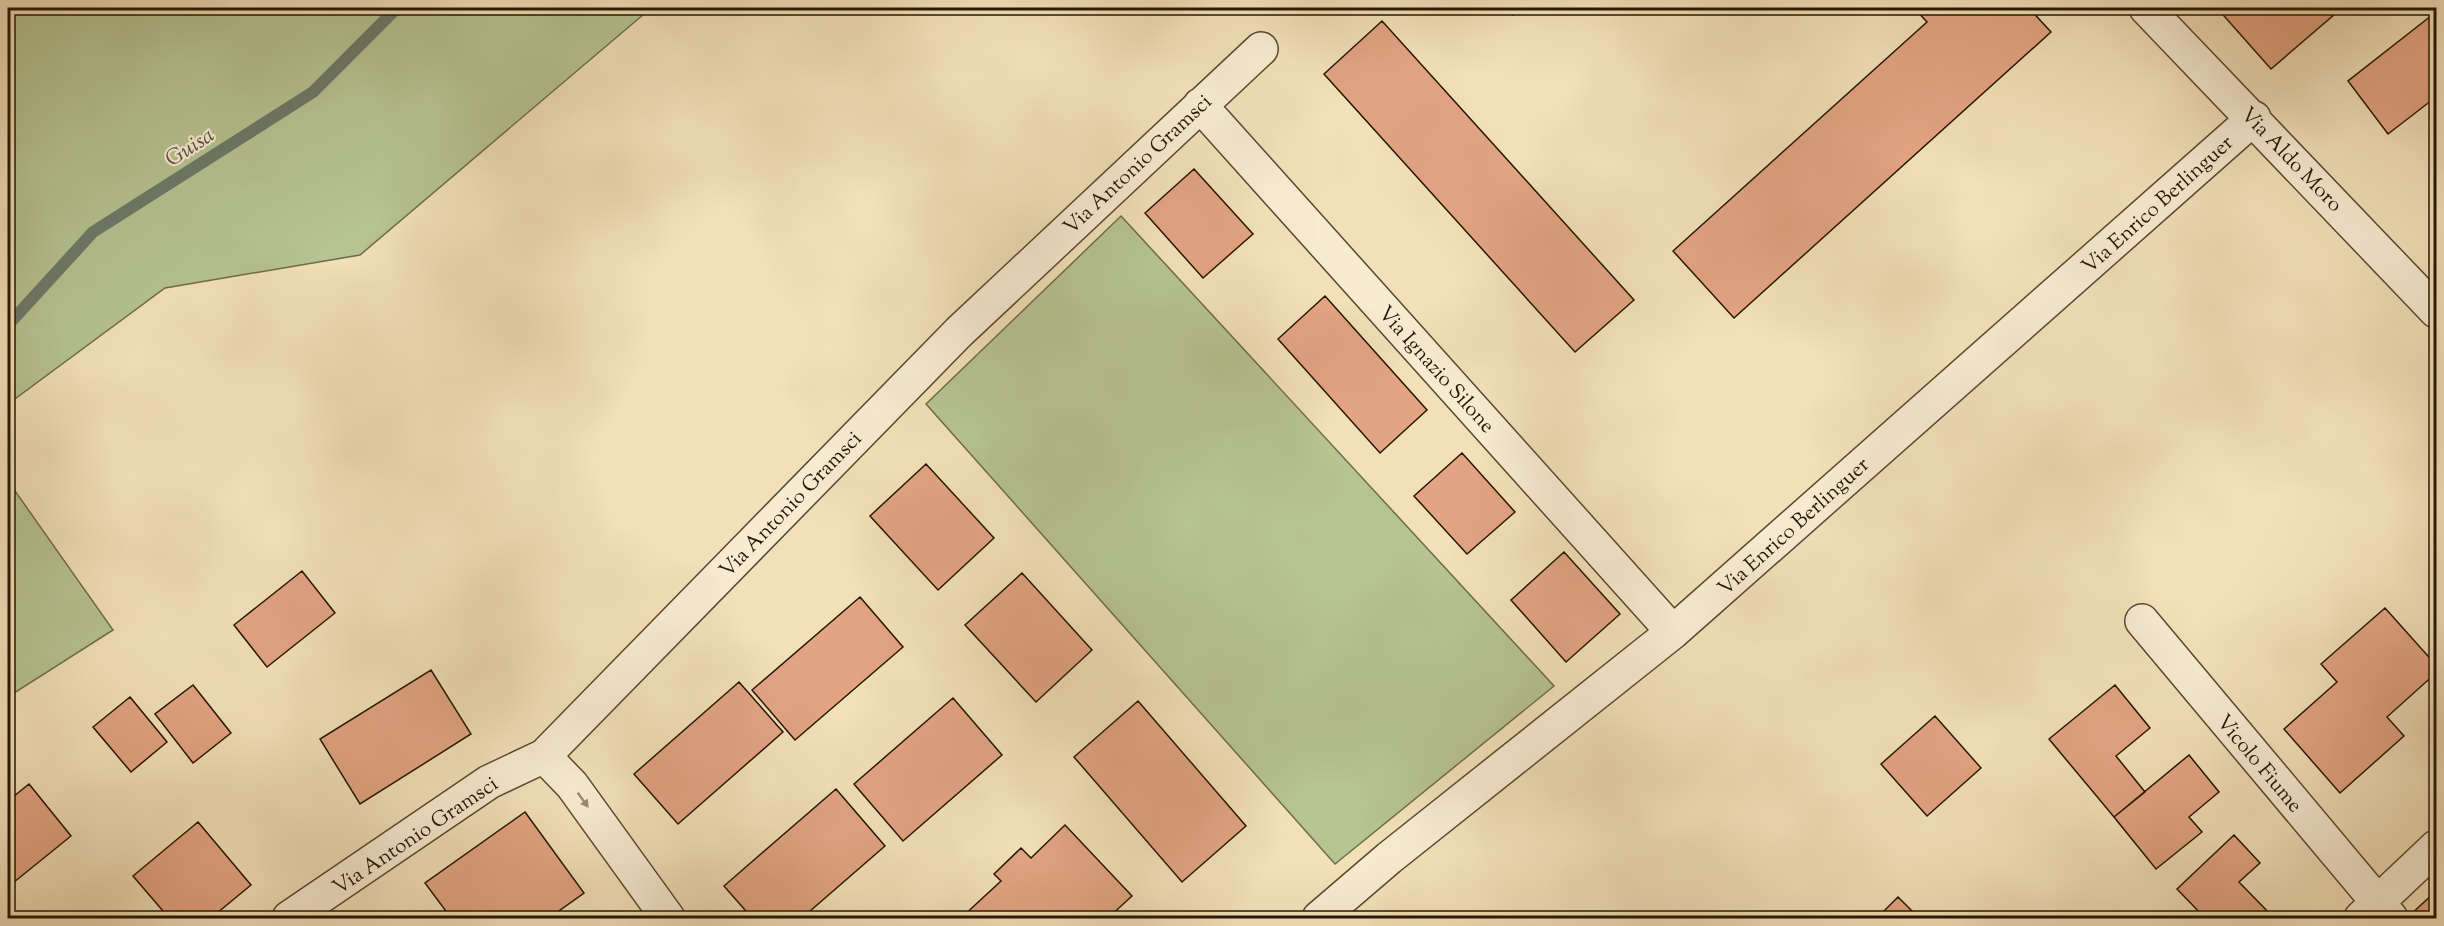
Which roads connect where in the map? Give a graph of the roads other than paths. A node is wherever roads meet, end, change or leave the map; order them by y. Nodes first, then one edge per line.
1 (2146, 8) edge
2 (1261, 49) dead end
3 (1200, 105) junction
4 (2254, 118) junction
5 (2436, 311) edge
6 (2142, 621) dead end
7 (1673, 632) junction
8 (544, 756) junction
9 (2436, 848) edge
10 (2377, 914) edge
11 (289, 918) edge
12 (668, 918) edge
13 (1319, 918) edge

1 - 4 street, Via Aldo Moro
2 - 3 street, Via Antonio Gramsci
3 - 7 street, Via Ignazio Silone
3 - 8 street, Via Antonio Gramsci
4 - 5 street, Via Aldo Moro
4 - 7 street, Via Enrico Berlinguer
6 - 10 street, Vicolo Fiume
7 - 13 street, Via Enrico Berlinguer
8 - 11 street, Via Antonio Gramsci
8 -> 12 street
9 - 10 street

